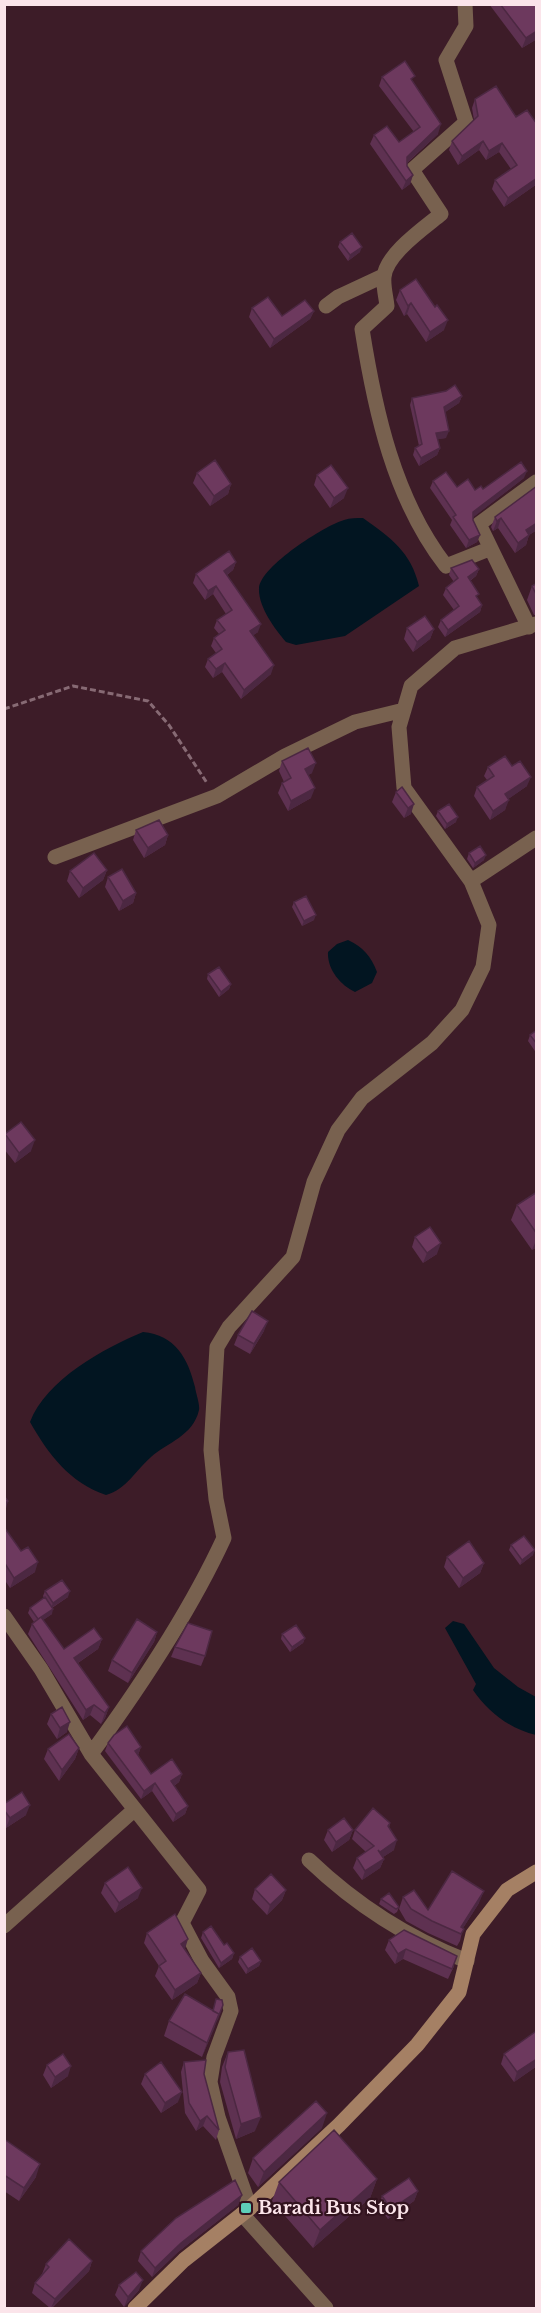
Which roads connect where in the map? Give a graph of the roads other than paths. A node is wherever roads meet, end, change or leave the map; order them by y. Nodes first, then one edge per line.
1 (465, 4) edge
2 (383, 276) junction
3 (326, 306) dead end
4 (537, 482) edge
5 (489, 549) junction
6 (533, 625) edge
7 (404, 710) junction
8 (537, 838) edge
9 (55, 857) dead end
10 (471, 881) junction
11 (4, 1616) edge
12 (91, 1754) junction
13 (134, 1810) junction
14 (309, 1860) dead end
15 (537, 1872) edge
16 (4, 1926) edge
17 (467, 1961) junction
18 (246, 2211) junction
19 (135, 2308) edge
20 (326, 2308) edge

1 - 2 street
2 - 3 street
2 - 5 street
4 - 5 street
5 - 6 street
6 - 7 street
7 - 9 street
7 - 10 street
8 - 10 street
10 - 12 street
11 - 12 street
12 - 13 street
13 - 16 street
13 - 18 street
14 - 17 street
15 - 17 main road
17 - 18 main road
18 - 19 main road
18 - 20 street

